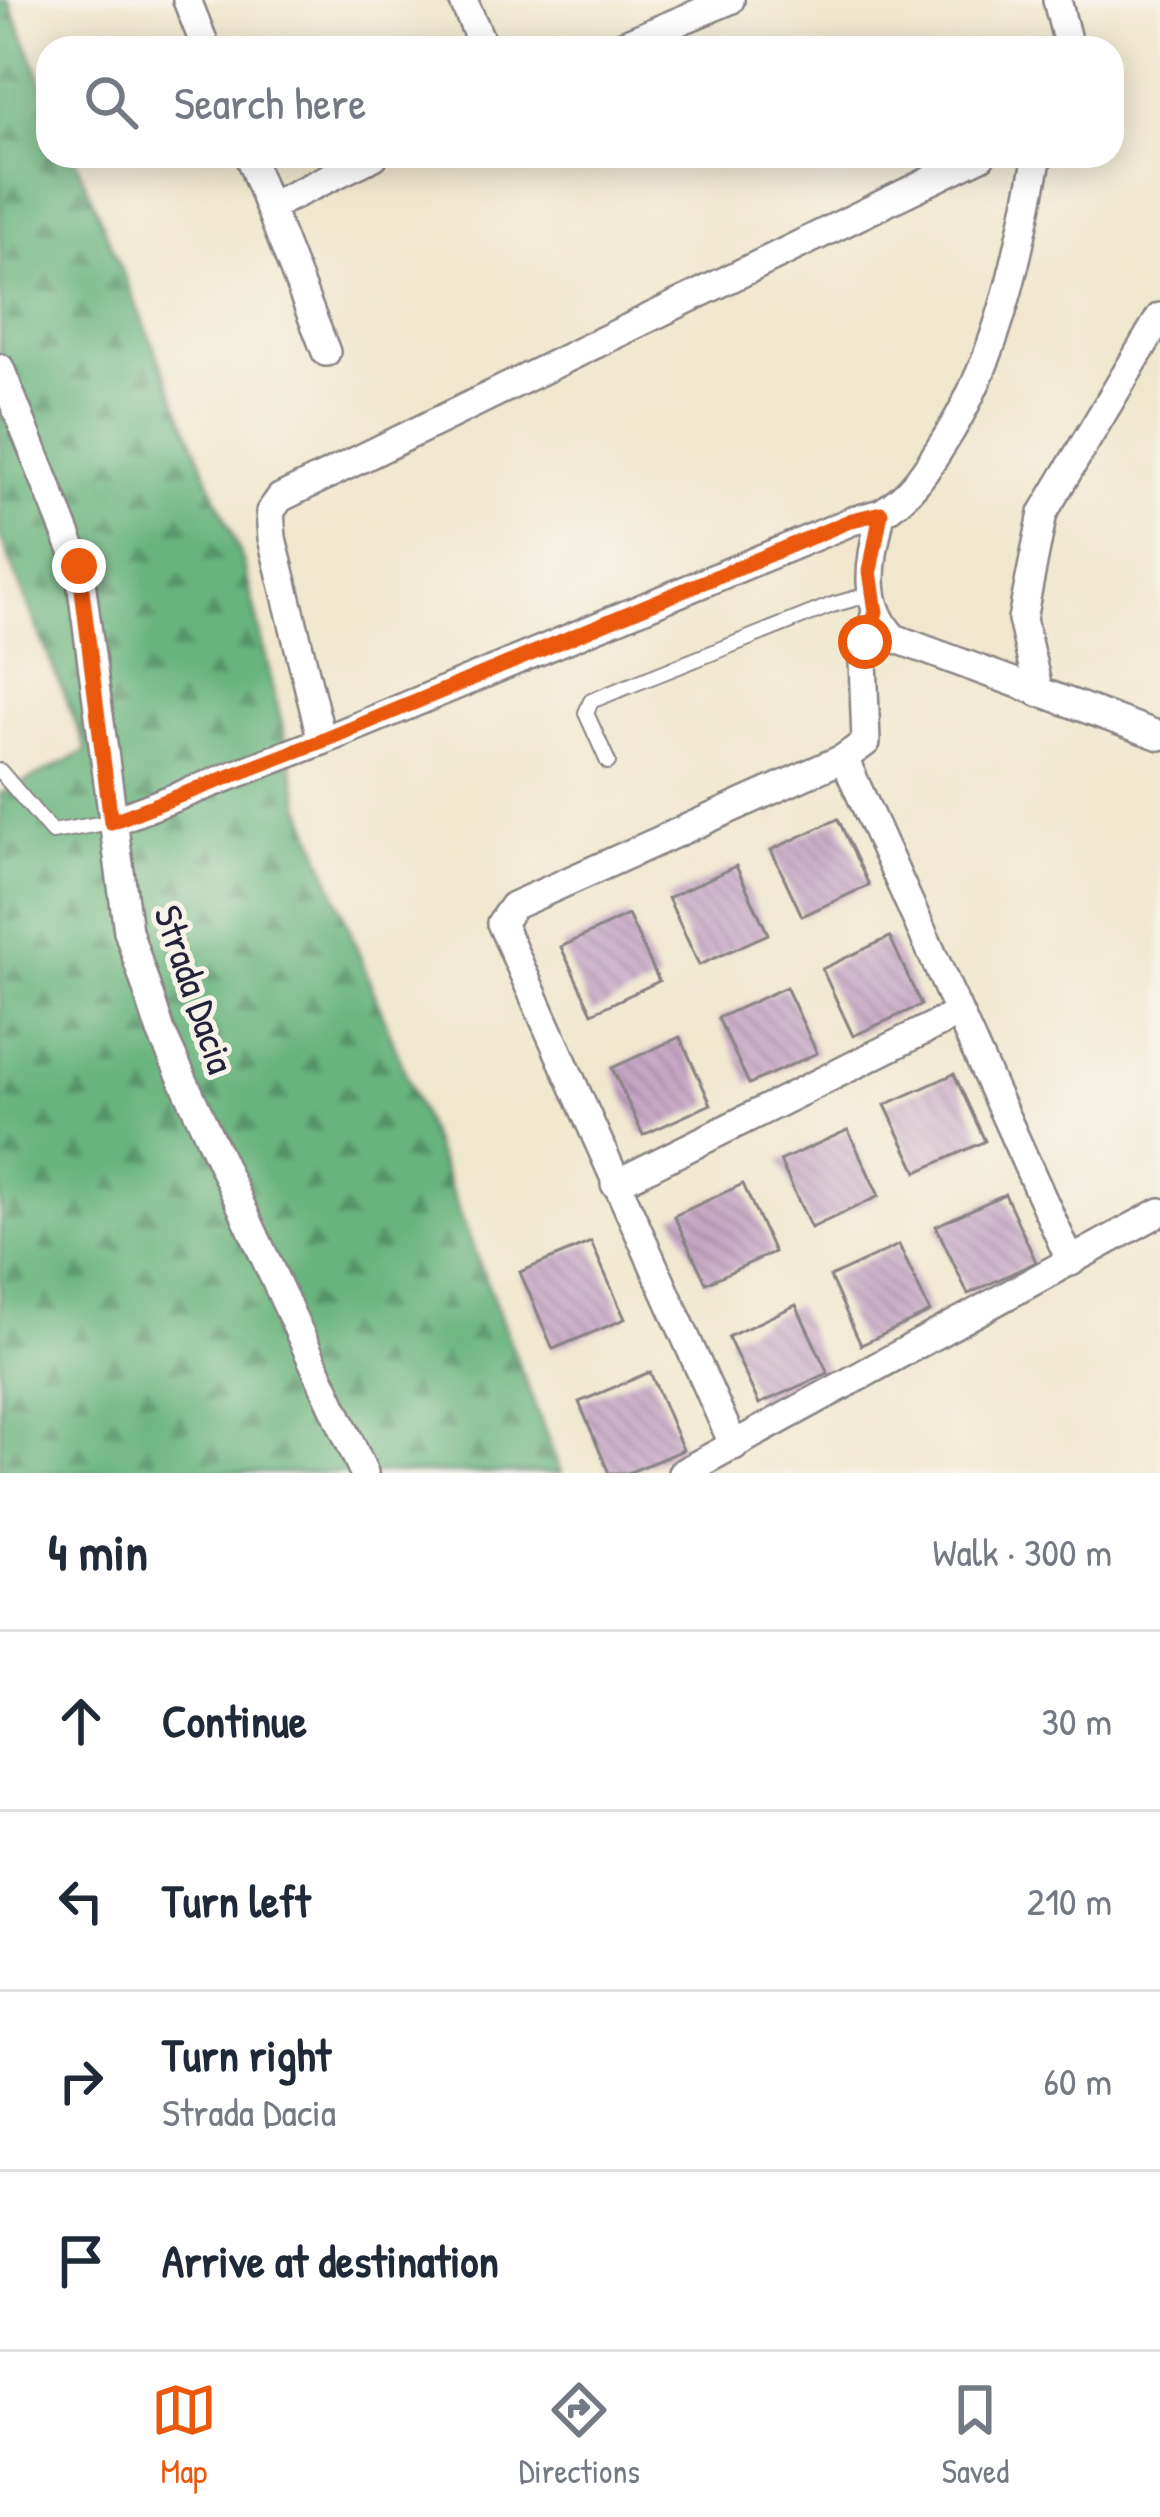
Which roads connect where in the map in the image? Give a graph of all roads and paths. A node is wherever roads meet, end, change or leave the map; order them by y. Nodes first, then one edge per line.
1 (187, 0) edge
2 (463, 0) edge
3 (730, 0) edge
4 (1057, 0) edge
5 (201, 36) edge
6 (479, 36) edge
7 (644, 36) edge
8 (1066, 36) edge
9 (254, 168) edge
10 (349, 168) edge
11 (956, 168) edge
12 (1035, 168) edge
13 (269, 206) junction
14 (1160, 316) edge
15 (326, 352) dead end
16 (0, 368) edge
17 (881, 513) junction
18 (873, 603) junction
19 (1039, 693) junction
20 (1160, 736) edge
21 (322, 741) junction
22 (844, 758) junction
23 (608, 762) dead end
24 (0, 771) edge
25 (111, 822) junction
26 (958, 1014) junction
27 (615, 1184) junction
28 (1160, 1212) edge
29 (1071, 1262) junction
30 (734, 1446) junction
31 (364, 1473) edge
32 (682, 1473) edge

1 - 5 street
2 - 6 street
3 - 7 street
4 - 8 street
9 - 13 street
10 - 13 street
11 - 21 street
12 - 17 street
13 - 15 street
14 - 19 street
16 - 25 street, Strada Dacia
17 - 18 street
17 - 21 street
18 - 19 street
18 - 22 street
18 - 23 lane
19 - 20 street
21 - 25 street
22 - 26 street
22 - 27 street
24 - 25 lane
25 - 31 street, Strada Dacia
26 - 27 street
26 - 29 street
27 - 30 street
28 - 29 street
29 - 30 street
30 - 32 street

